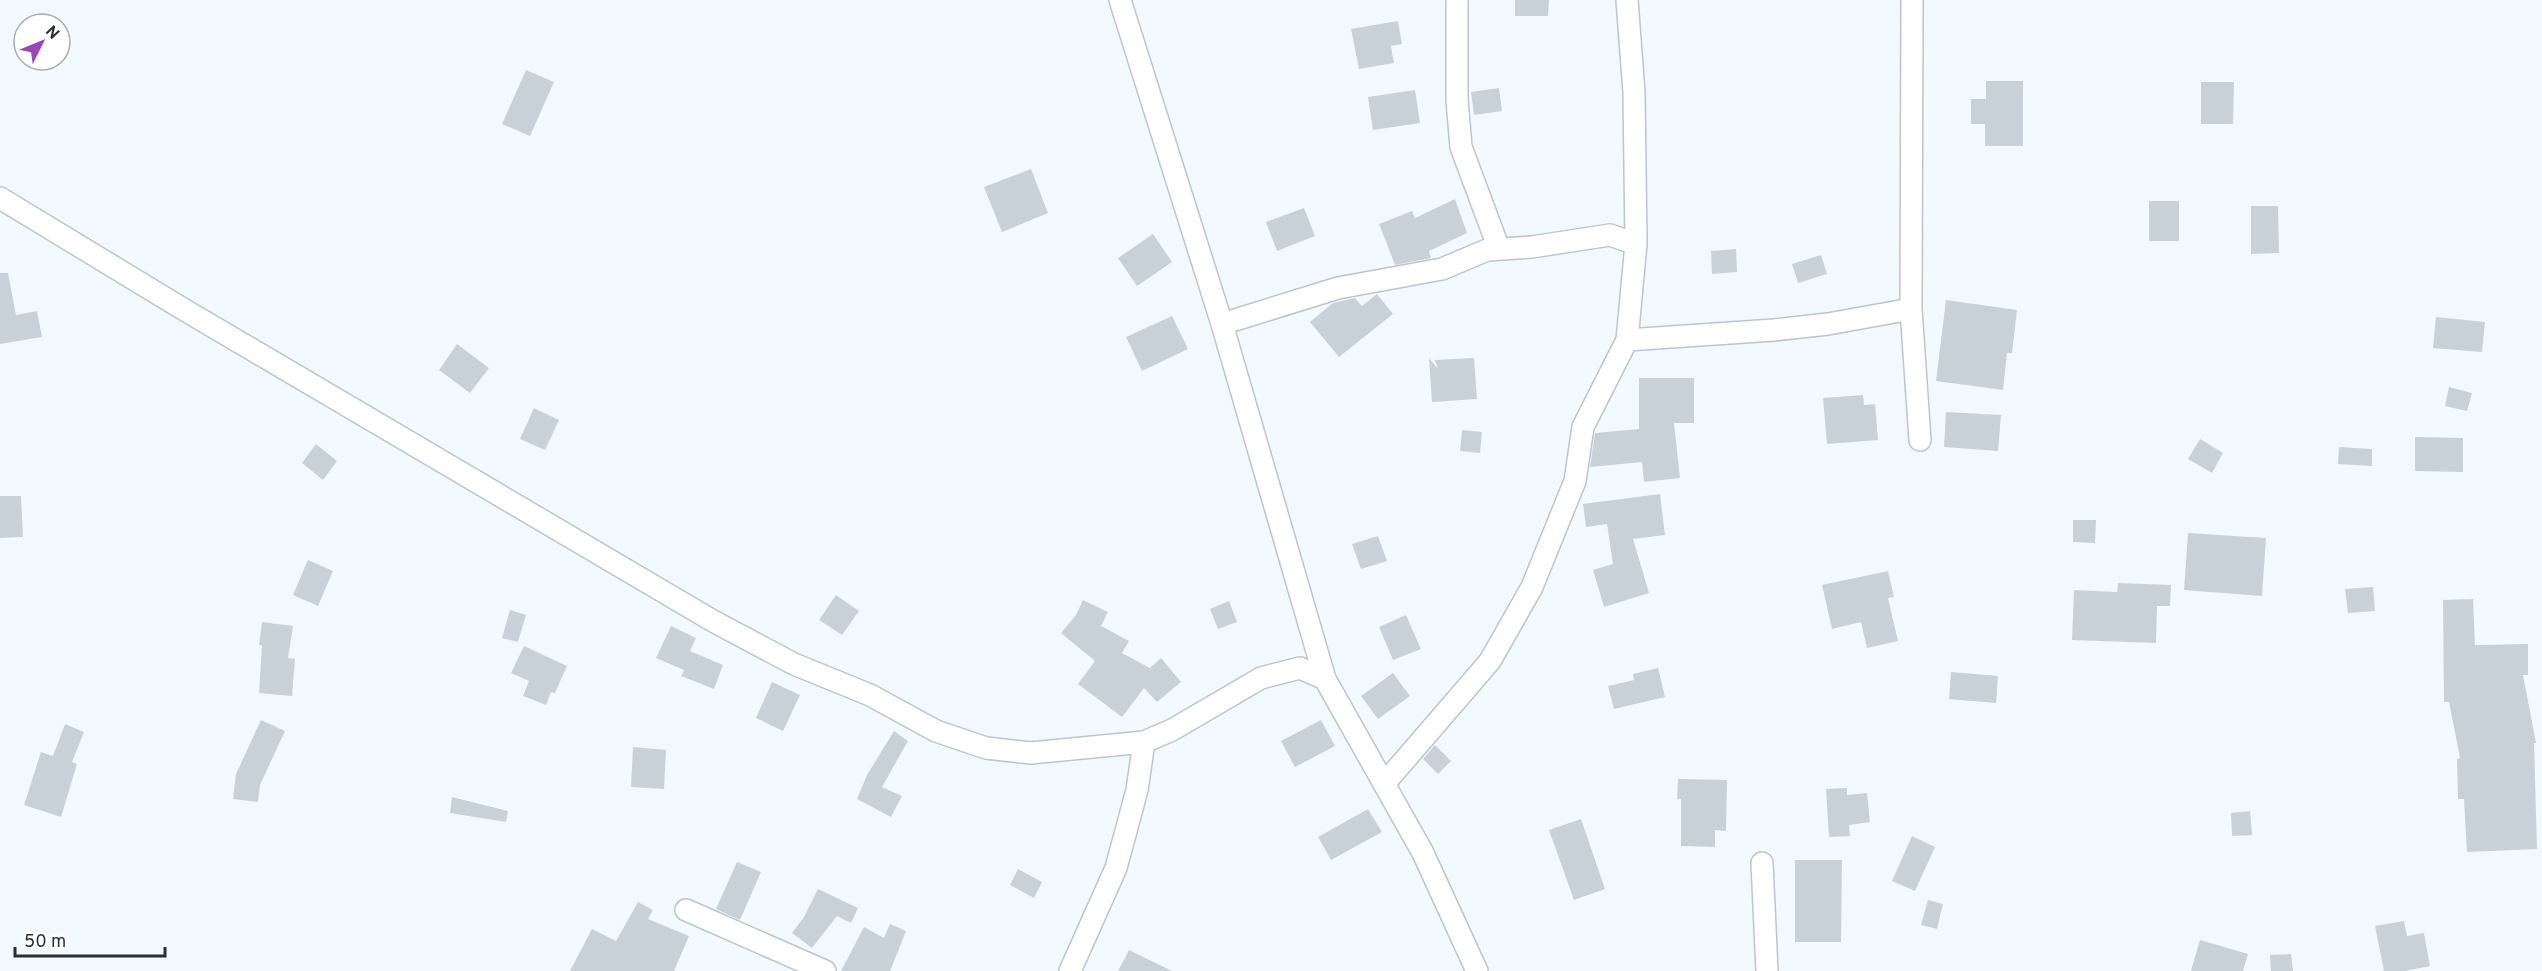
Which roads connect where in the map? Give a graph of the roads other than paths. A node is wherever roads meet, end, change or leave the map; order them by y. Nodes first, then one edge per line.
1 (1120, 0) edge
2 (1627, 0) edge
3 (1912, 0) edge
4 (1457, 3) dead end
5 (0, 198) edge
6 (1636, 244) junction
7 (1499, 249) junction
8 (1911, 309) junction
9 (1222, 324) junction
10 (1627, 340) junction
11 (1920, 440) dead end
12 (1325, 679) junction
13 (1144, 742) junction
14 (1384, 784) junction
15 (1762, 863) dead end
16 (686, 910) dead end
17 (825, 971) edge
18 (1070, 971) edge
19 (1477, 971) edge
20 (1767, 971) edge

1 - 9 street
2 - 6 street
3 - 8 street
4 - 7 street
5 - 13 street
6 - 7 street
6 - 10 street
7 - 9 street
8 - 10 street
8 - 11 street
9 - 12 street
10 - 14 street
12 - 13 street
12 - 14 street
13 - 18 street
14 - 19 street
15 - 20 street
16 - 17 street

